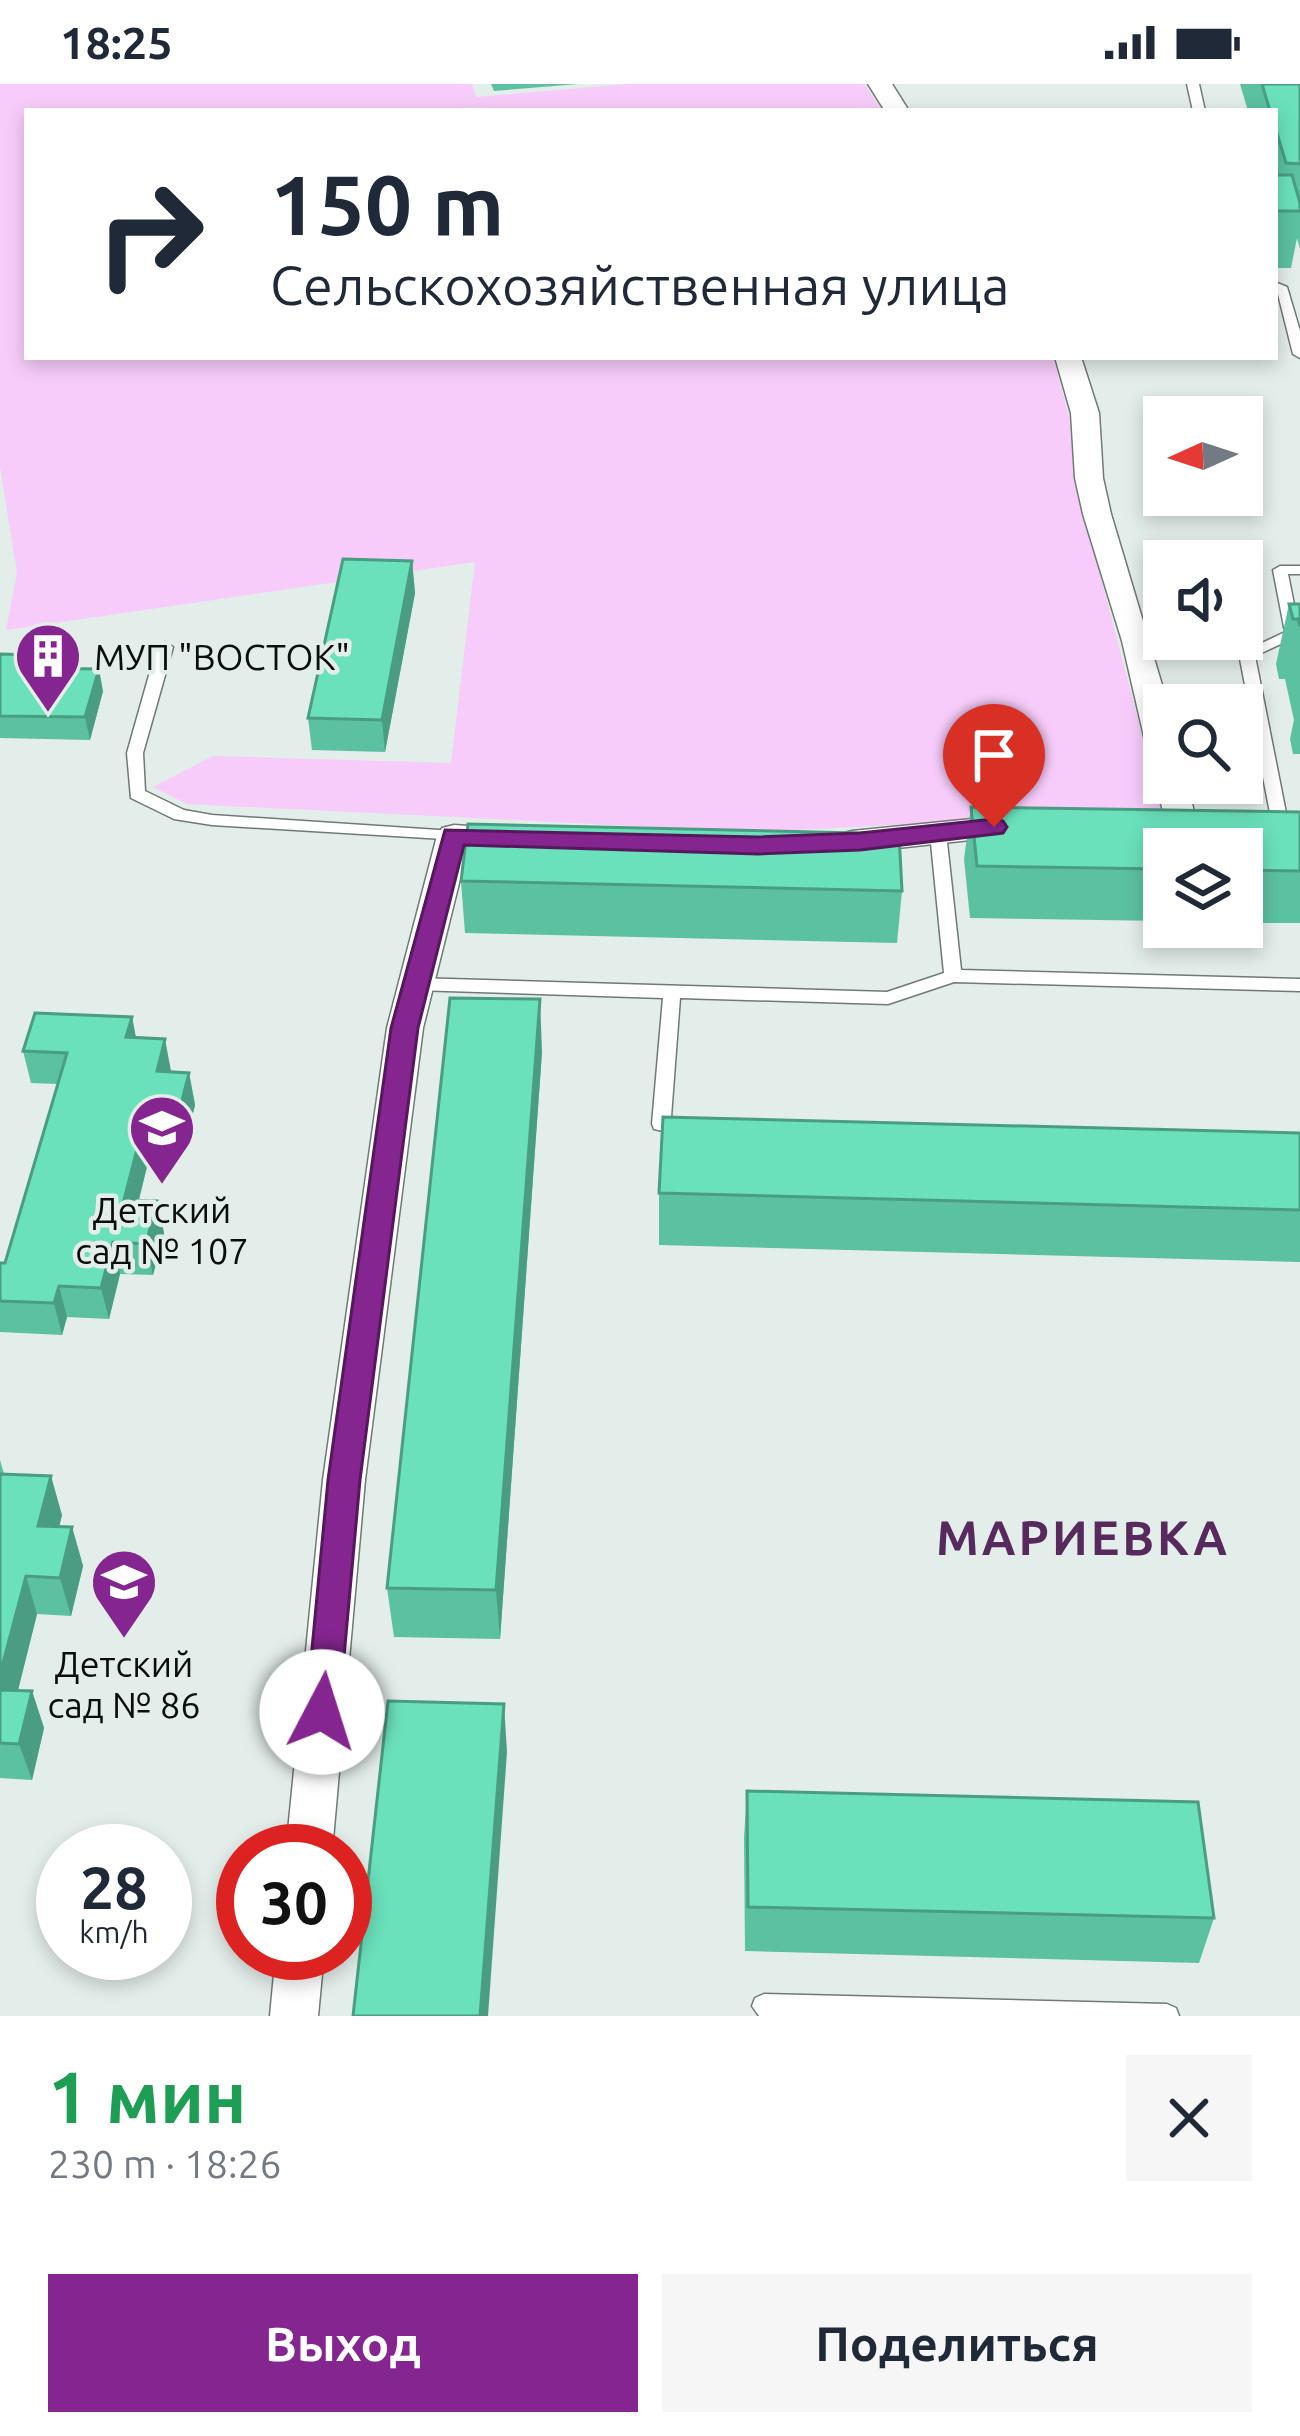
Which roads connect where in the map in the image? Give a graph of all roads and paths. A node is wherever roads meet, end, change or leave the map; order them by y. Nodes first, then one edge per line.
1 (1278, 286) edge
2 (1300, 354) edge
3 (1068, 360) edge
4 (1300, 570) edge
5 (165, 647) dead end
6 (1147, 684) edge
7 (1169, 804) edge
8 (1290, 823) edge
9 (1041, 825) edge
10 (938, 833) junction
11 (454, 836) junction
12 (547, 839) edge
13 (819, 843) edge
14 (953, 976) junction
15 (415, 984) junction
16 (1300, 985) edge
17 (672, 992) junction
18 (709, 1125) edge
19 (312, 1824) edge
20 (297, 1980) edge
21 (764, 2006) dead end
22 (294, 2016) edge
23 (1167, 2016) edge

1 - 2 lane
3 - 6 street
4 - 8 lane
5 - 11 lane
7 - 8 street
9 - 10 street
10 - 13 street
10 - 14 lane
11 - 12 street
11 - 15 street
14 - 16 lane
14 - 17 lane
15 - 17 lane
15 - 19 street
17 - 18 lane
20 - 22 street
21 - 23 lane

